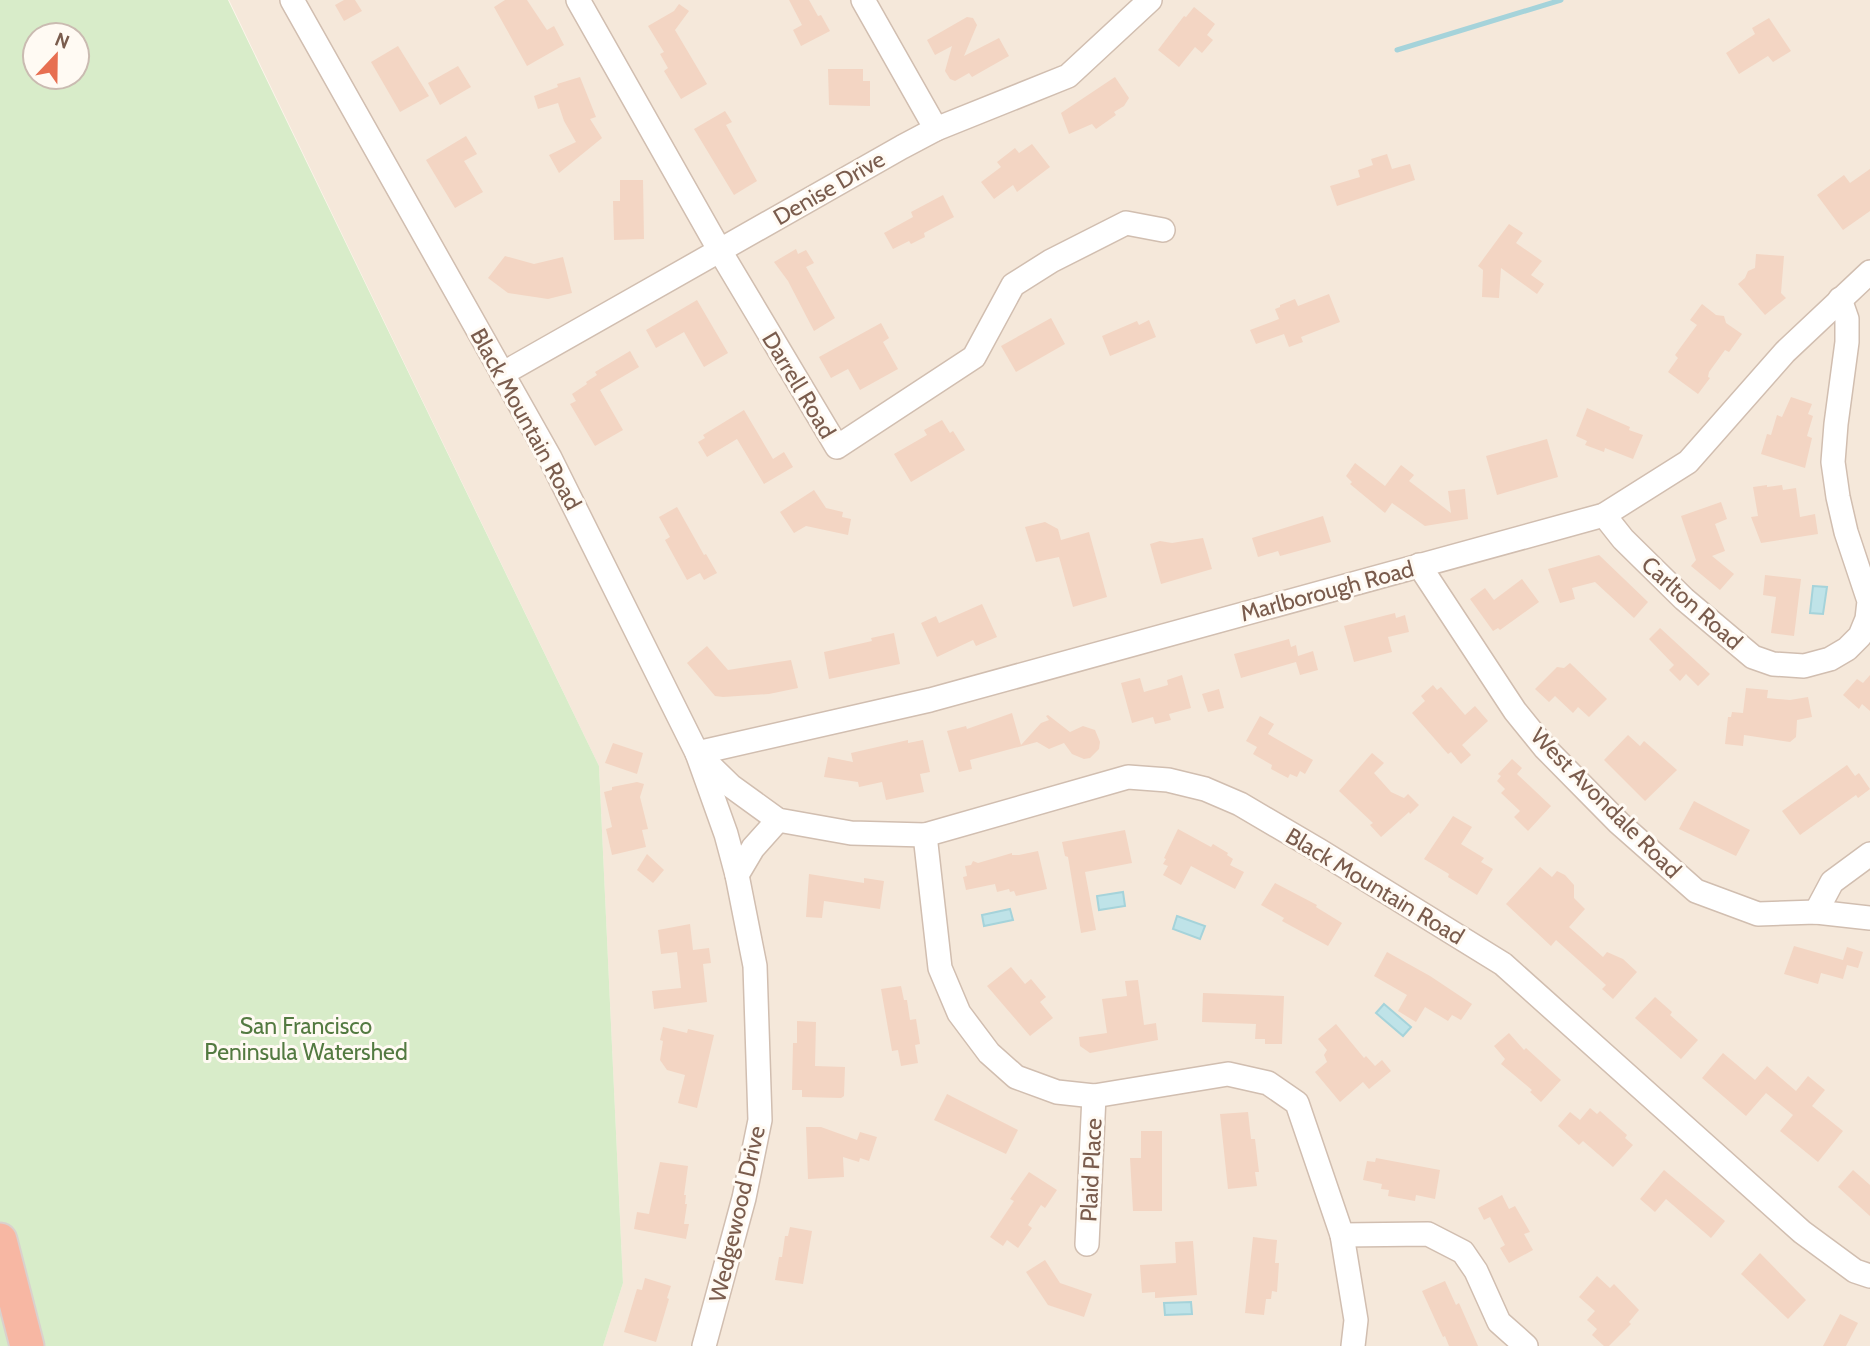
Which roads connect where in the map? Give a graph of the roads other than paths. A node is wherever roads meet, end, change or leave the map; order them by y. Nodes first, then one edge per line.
1 (292, 0) edge
2 (578, 0) edge
3 (863, 0) edge
4 (1150, 0) edge
5 (936, 129) junction
6 (1163, 230) dead end
7 (720, 251) junction
8 (1870, 272) edge
9 (1840, 299) junction
10 (502, 374) junction
11 (1604, 515) junction
12 (1419, 565) junction
13 (697, 753) junction
14 (778, 820) junction
15 (925, 835) junction
16 (1870, 854) edge
17 (737, 875) junction
18 (1816, 912) junction
19 (1870, 918) edge
20 (1094, 1096) junction
21 (1342, 1235) junction
22 (0, 1240) edge
23 (1087, 1244) dead end
24 (1870, 1276) edge
25 (0, 1305) edge
26 (5, 1346) edge
27 (27, 1346) edge
28 (704, 1346) edge
29 (1353, 1346) edge
30 (1526, 1346) edge

1 - 10 street, Black Mountain Road
2 - 7 street, Darrell Road
3 - 5 street
4 - 5 street, Denise Drive
5 - 7 street, Denise Drive
6 - 7 street, Darrell Road
7 - 10 street, Denise Drive
8 - 9 street, Marlborough Road
9 - 11 street, Marlborough Road
9 - 11 street, Carlton Road
10 - 13 street, Black Mountain Road
11 - 12 street, Marlborough Road
12 - 13 street, Marlborough Road
12 - 18 street, West Avondale Road
13 - 14 street, Black Mountain Road
13 - 17 street, Wedgewood Drive
14 - 15 street, Black Mountain Road
14 - 17 street
15 - 20 street
15 - 24 street, Black Mountain Road
16 - 18 street
17 - 28 street, Wedgewood Drive
18 - 19 street, West Avondale Road
20 - 21 street
20 - 23 street, Plaid Place
21 - 29 street
21 - 30 street
22 - 27 highway
25 - 26 highway

